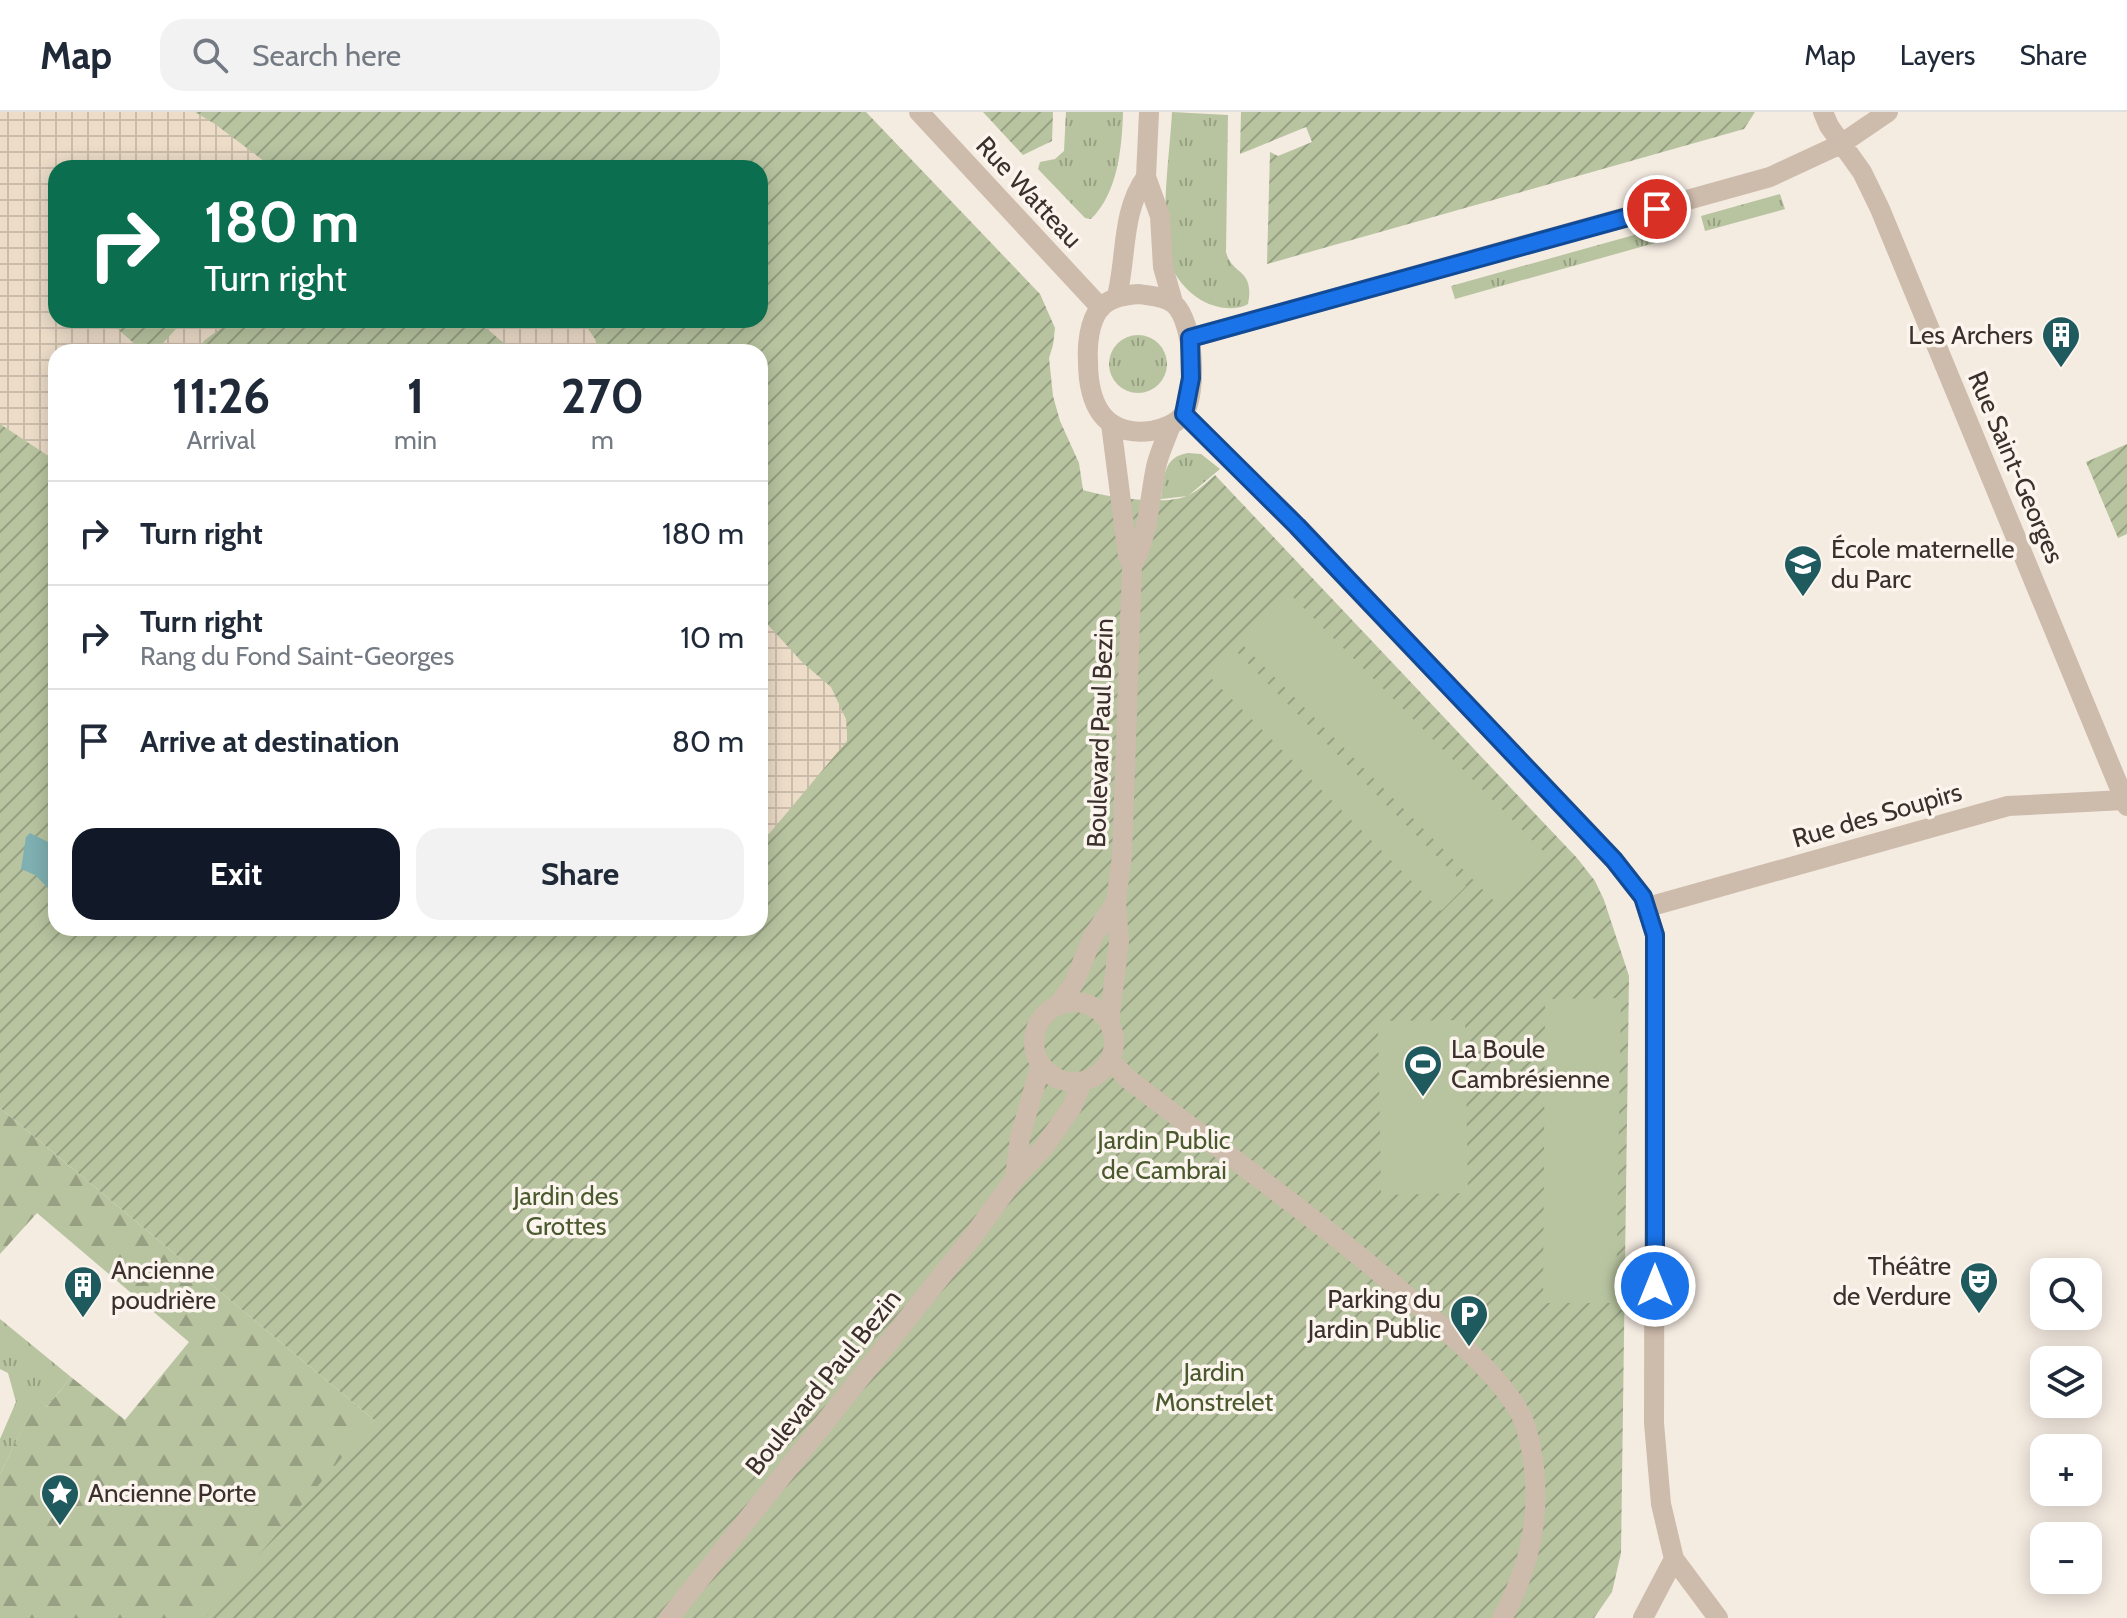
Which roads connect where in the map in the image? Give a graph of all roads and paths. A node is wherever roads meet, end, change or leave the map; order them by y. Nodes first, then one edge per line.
1 (919, 112) edge
2 (1149, 112) edge
3 (1823, 112) edge
4 (1888, 112) edge
5 (1841, 144) junction
6 (1146, 177) junction
7 (1109, 302) junction
8 (1173, 302) junction
9 (1190, 338) junction
10 (1177, 420) junction
11 (1111, 424) junction
12 (1132, 566) junction
13 (2126, 803) edge
14 (1116, 902) junction
15 (1648, 907) junction
16 (1058, 1006) junction
17 (1109, 1023) junction
18 (1110, 1060) junction
19 (1041, 1064) junction
20 (1082, 1082) junction
21 (1015, 1178) junction
22 (1674, 1559) junction
23 (669, 1618) edge
24 (1502, 1618) edge
25 (1643, 1618) edge
26 (1718, 1618) edge

1 - 7 street, Rue Watteau
2 - 6 street
3 - 5 street, Rue Saint-Georges
4 - 5 street
5 - 9 street
5 - 13 street, Rue Saint-Georges
6 - 7 street
6 - 8 street
7 - 8 street
7 - 11 street
8 - 9 street
9 - 10 street
10 - 11 street
10 - 12 street, Boulevard Paul Bezin
10 - 15 street
11 - 12 street, Boulevard Paul Bezin
12 - 14 street, Boulevard Paul Bezin
13 - 15 street, Rue des Soupirs
14 - 16 street, Boulevard Paul Bezin
14 - 17 street, Boulevard Paul Bezin
15 - 22 street
16 - 17 street
16 - 19 street
17 - 18 street
18 - 20 street
18 - 24 street
19 - 20 street
19 - 21 street, Boulevard Paul Bezin
20 - 21 street, Boulevard Paul Bezin
21 - 23 street, Boulevard Paul Bezin
22 - 25 street
22 - 26 street

